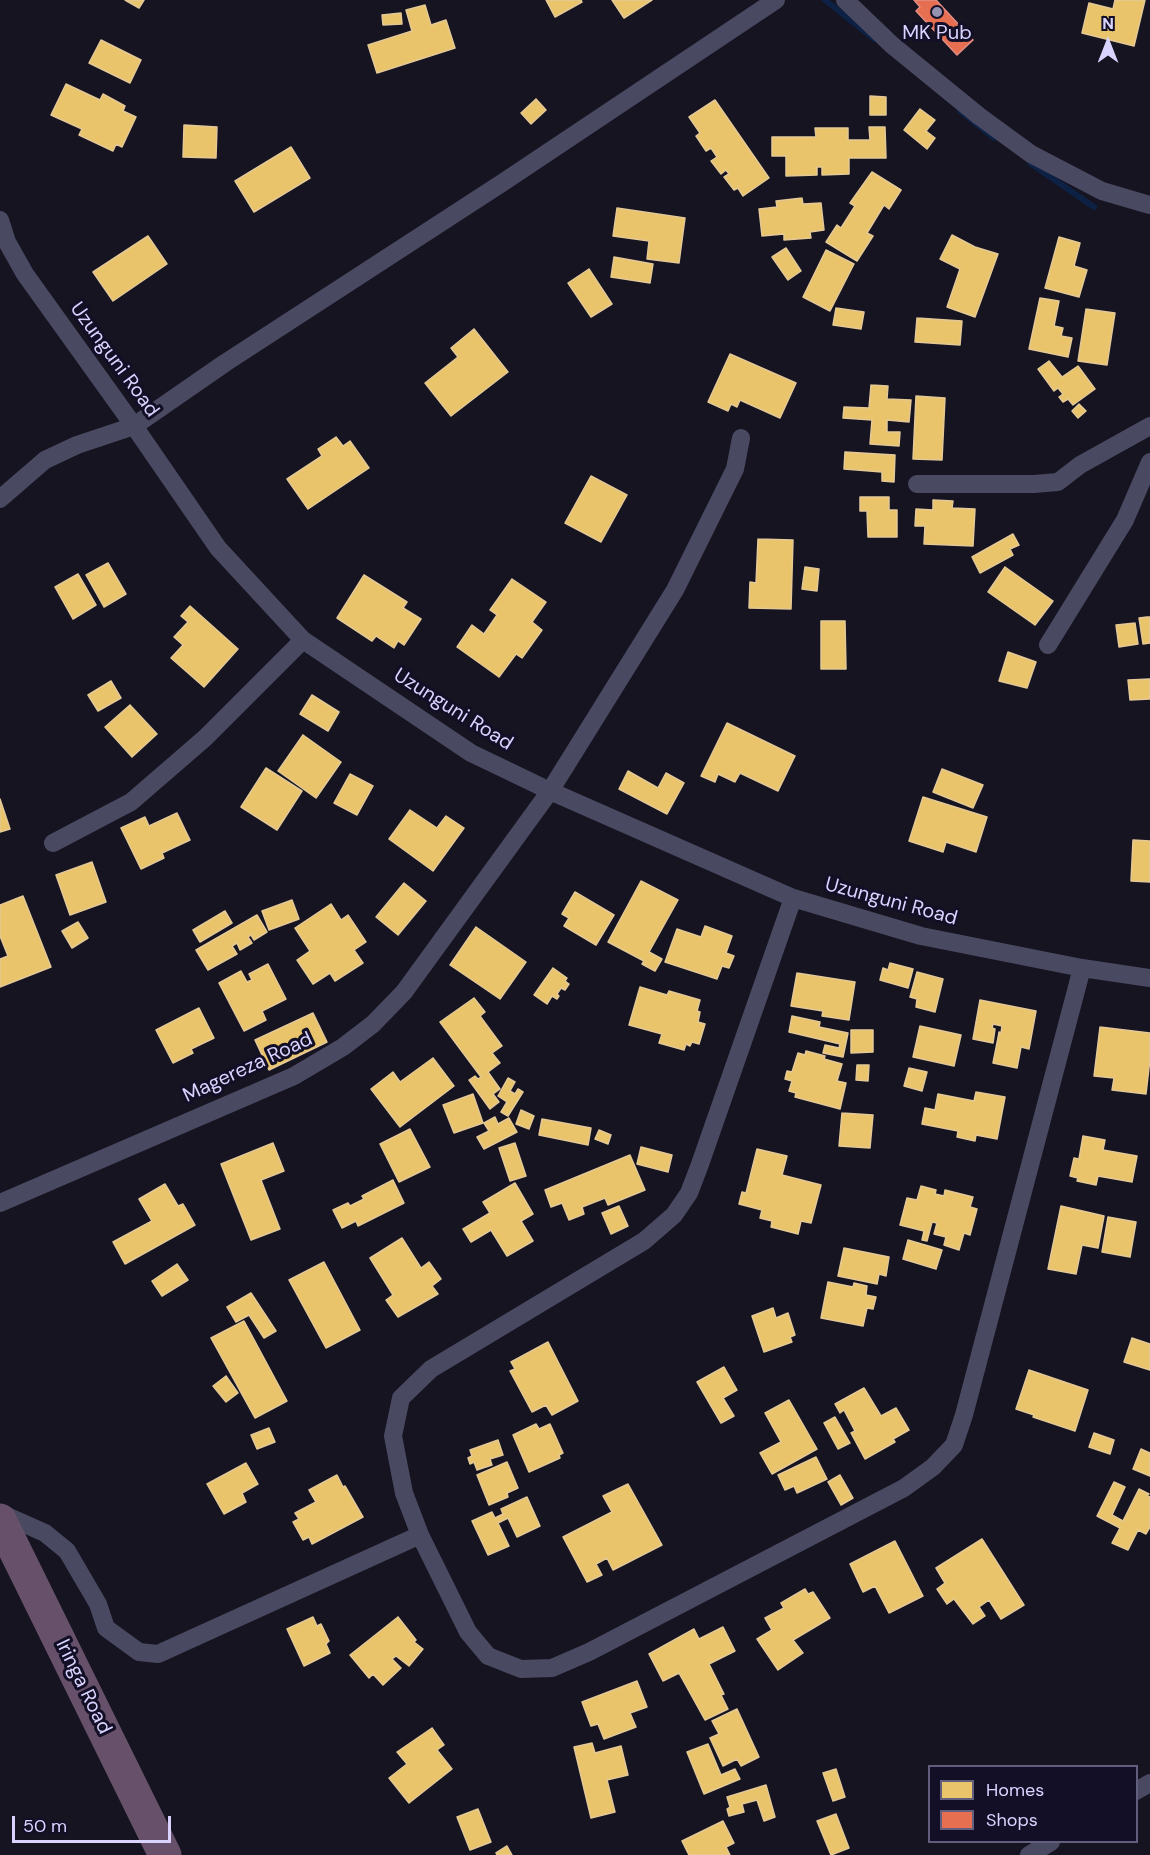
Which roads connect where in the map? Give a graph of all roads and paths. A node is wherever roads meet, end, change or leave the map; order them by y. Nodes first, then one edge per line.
1 (776, 0) edge
2 (845, 0) edge
3 (1150, 205) edge
4 (0, 220) edge
5 (135, 426) junction
6 (1150, 426) edge
7 (741, 438) dead end
8 (1150, 462) edge
9 (917, 484) dead end
10 (0, 499) edge
11 (303, 640) junction
12 (1048, 645) dead end
13 (550, 791) junction
14 (53, 843) dead end
15 (793, 898) junction
16 (1082, 968) junction
17 (1150, 978) edge
18 (0, 1203) edge
19 (0, 1513) edge
20 (0, 1520) edge
21 (420, 1535) junction
22 (1049, 1843) edge
23 (165, 1855) edge
24 (1029, 1855) edge

1 - 5 street
2 - 3 street
4 - 5 street, Uzunguni Road
5 - 10 street
5 - 11 street, Uzunguni Road
6 - 9 street
7 - 13 street, Magereza Road
8 - 12 street
11 - 13 street, Uzunguni Road
11 - 14 street
13 - 15 street, Uzunguni Road
13 - 18 street, Magereza Road
15 - 16 street, Uzunguni Road
15 - 21 street
16 - 17 street, Uzunguni Road
16 - 21 street
19 - 21 street
20 - 23 highway, Iringa Road
22 - 24 street

